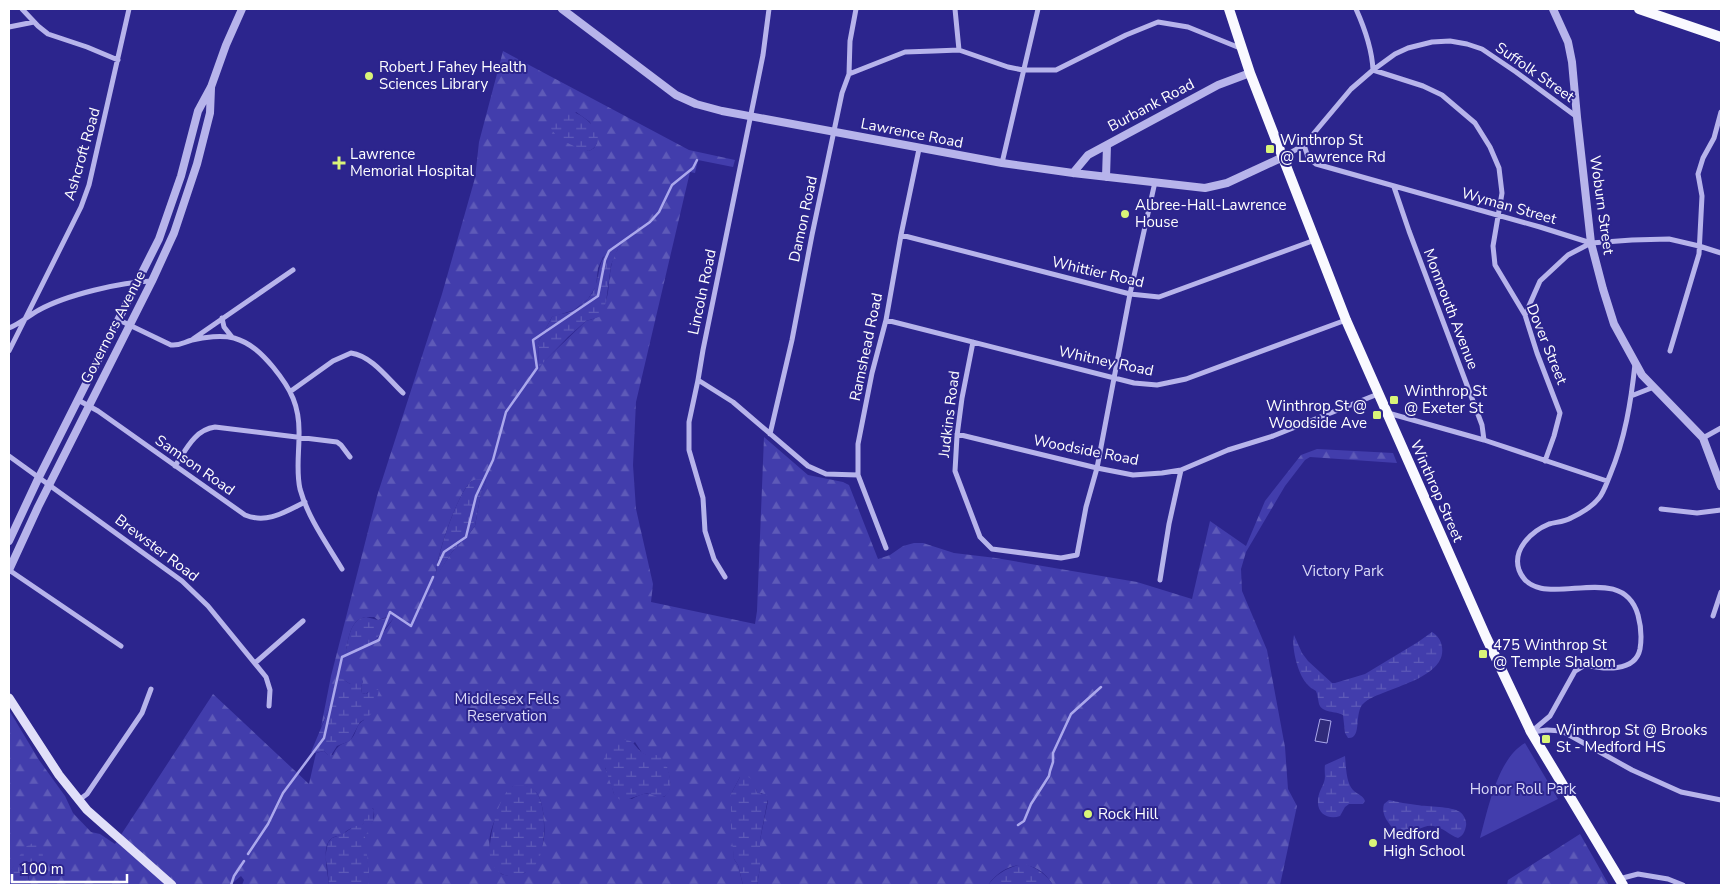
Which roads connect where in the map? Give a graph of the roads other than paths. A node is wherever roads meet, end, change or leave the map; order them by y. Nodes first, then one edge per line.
1 (22, 9) edge
2 (129, 9) edge
3 (242, 9) edge
4 (562, 9) edge
5 (769, 9) edge
6 (856, 9) edge
7 (955, 9) edge
8 (1038, 9) edge
9 (1229, 9) edge
10 (1356, 9) edge
11 (1647, 10) edge
12 (1556, 11) edge
13 (34, 22) junction
14 (9, 28) edge
15 (1721, 37) edge
16 (1243, 49) junction
17 (959, 50) junction
18 (118, 60) junction
19 (1023, 70) junction
20 (1373, 70) junction
21 (1250, 72) junction
22 (848, 74) junction
23 (211, 86) junction
24 (1721, 112) edge
25 (750, 116) junction
26 (1577, 117) junction
27 (835, 132) junction
28 (1107, 145) junction
29 (1304, 145) junction
30 (920, 149) junction
31 (1283, 157) junction
32 (1002, 163) junction
33 (1073, 173) junction
34 (1106, 177) junction
35 (1155, 182) junction
36 (1394, 187) junction
37 (1498, 216) junction
38 (901, 235) junction
39 (1315, 240) junction
40 (1591, 243) junction
41 (1699, 246) junction
42 (1721, 253) edge
43 (293, 270) dead end
44 (152, 281) junction
45 (138, 282) junction
46 (1130, 294) junction
47 (1525, 315) junction
48 (222, 318) junction
49 (25, 319) junction
50 (118, 320) junction
51 (886, 320) junction
52 (1346, 320) junction
53 (129, 325) junction
54 (9, 328) edge
55 (233, 338) junction
56 (190, 340) junction
57 (972, 342) junction
58 (9, 351) edge
59 (1670, 351) dead end
60 (1635, 362) junction
61 (1113, 378) junction
62 (698, 380) junction
63 (1654, 387) junction
64 (291, 391) junction
65 (403, 393) dead end
66 (1378, 394) junction
67 (1631, 396) junction
68 (78, 400) junction
69 (89, 406) junction
70 (1386, 413) junction
71 (1721, 428) edge
72 (770, 434) junction
73 (957, 434) junction
74 (299, 437) junction
75 (1703, 438) junction
76 (1484, 440) junction
77 (9, 456) edge
78 (350, 458) dead end
79 (1545, 461) junction
80 (176, 466) junction
81 (1096, 468) junction
82 (1181, 470) junction
83 (858, 475) junction
84 (38, 478) junction
85 (1607, 481) junction
86 (48, 486) junction
87 (1721, 486) edge
88 (304, 502) junction
89 (1661, 509) dead end
90 (1721, 510) edge
91 (9, 541) edge
92 (886, 548) dead end
93 (342, 569) dead end
94 (9, 570) edge
95 (725, 577) dead end
96 (1160, 580) dead end
97 (1721, 592) edge
98 (1713, 616) dead end
99 (302, 621) dead end
100 (120, 646) dead end
101 (255, 663) junction
102 (151, 689) dead end
103 (9, 698) edge
104 (269, 706) dead end
105 (1531, 732) junction
106 (79, 800) junction
107 (1721, 800) edge
108 (1621, 882) edge
109 (172, 885) edge
110 (1683, 885) edge

1 - 13 street
2 - 18 street, Ashcroft Road
3 - 23 street, Governors Avenue
4 - 25 street, Lawrence Road
5 - 25 street, Lincoln Road
6 - 22 street, Damon Road
7 - 17 street
8 - 19 street
9 - 16 main road, Winthrop Street
10 - 20 street
11 - 15 main road
12 - 26 street, Woburn Street
13 - 14 street
13 - 18 street
16 - 19 street
16 - 21 main road, Winthrop Street
17 - 19 street
17 - 22 street
18 - 49 street, Ashcroft Road
19 - 32 street
20 - 26 street, Suffolk Street
20 - 29 street, Suffolk Street
20 - 37 street, Dover Street
21 - 28 street, Burbank Road
21 - 31 main road, Winthrop Street
22 - 27 street, Damon Road
23 - 44 street, Governors Avenue
23 - 45 street, Governors Avenue
24 - 41 street
25 - 27 street, Lawrence Road
25 - 62 street, Lincoln Road
26 - 40 street, Woburn Street
27 - 30 street, Lawrence Road
27 - 72 street, Damon Road
28 - 33 street, Burbank Road
28 - 34 street
29 - 31 street, Suffolk Street
29 - 36 street, Wyman Street
30 - 32 street, Lawrence Road
30 - 38 street, Ramshead Road
31 - 35 street, Lawrence Road
31 - 39 main road, Winthrop Street
32 - 33 street, Lawrence Road
33 - 34 street, Lawrence Road
34 - 35 street, Lawrence Road
35 - 46 street
36 - 37 street, Wyman Street
36 - 76 street, Monmouth Avenue
37 - 40 street, Wyman Street
37 - 47 street, Dover Street
38 - 46 street, Whittier Road
38 - 51 street, Ramshead Road
39 - 46 street, Whittier Road
39 - 52 main road, Winthrop Street
40 - 41 street, Wyman Street
40 - 47 street
40 - 60 street, Woburn Street
41 - 42 street, Wyman Street
41 - 59 street
43 - 48 street
44 - 45 street
44 - 53 street, Governors Avenue
45 - 49 street
45 - 50 street, Governors Avenue
46 - 61 street
47 - 79 street, Dover Street
48 - 55 street
48 - 56 street
49 - 54 street
49 - 58 street, Ashcroft Road
50 - 53 street
50 - 68 street, Governors Avenue
51 - 57 street, Whitney Road
51 - 83 street, Ramshead Road
52 - 61 street, Whitney Road
52 - 66 main road, Winthrop Street
53 - 56 street
53 - 69 street, Governors Avenue
55 - 56 street
55 - 64 street
57 - 61 street, Whitney Road
57 - 73 street, Judkins Road
60 - 63 street, Woburn Street
60 - 67 street
61 - 81 street
62 - 72 street
62 - 95 street, Lincoln Road
63 - 67 street
63 - 75 street, Woburn Street
64 - 65 street
64 - 74 street
66 - 70 main road, Winthrop Street
66 - 82 street, Woodside Road
67 - 85 street
68 - 69 street, Samson Road
68 - 84 street, Governors Avenue
69 - 80 street, Samson Road
69 - 86 street, Governors Avenue
70 - 76 street
70 - 105 main road, Winthrop Street
71 - 75 street
72 - 83 street
73 - 81 street, Woodside Road
73 - 81 street, Judkins Road
74 - 78 street
74 - 80 street
74 - 88 street
75 - 87 street, Woburn Street
76 - 79 street
77 - 84 street, Brewster Road
79 - 85 street
80 - 88 street, Samson Road
81 - 82 street, Woodside Road
82 - 96 street
83 - 92 street, Ramshead Road
84 - 86 street, Brewster Road
84 - 91 street, Governors Avenue
85 - 105 street
86 - 94 street, Governors Avenue
86 - 101 street, Brewster Road
88 - 93 street
89 - 90 street
94 - 100 street
97 - 98 street
99 - 101 street
101 - 104 street, Brewster Road
102 - 106 street
103 - 106 main road
105 - 107 street
105 - 108 main road, Winthrop Street
106 - 109 main road
108 - 110 street

